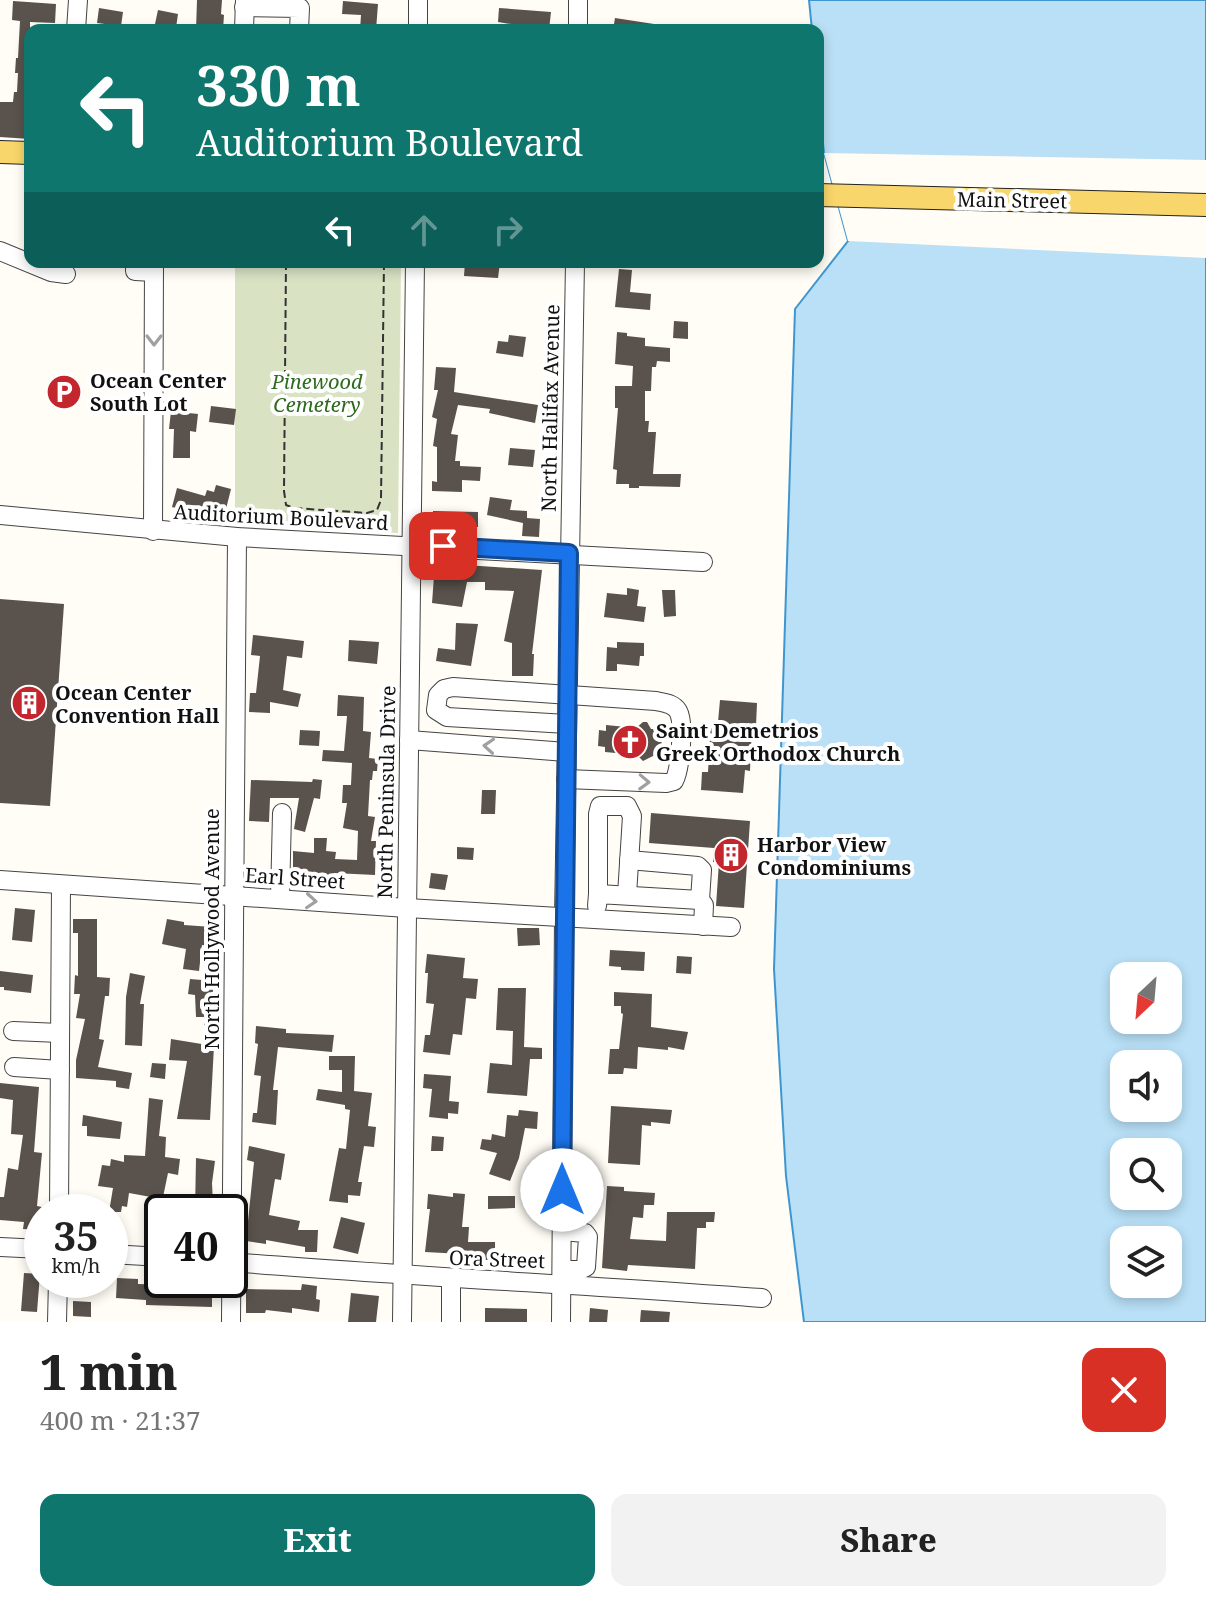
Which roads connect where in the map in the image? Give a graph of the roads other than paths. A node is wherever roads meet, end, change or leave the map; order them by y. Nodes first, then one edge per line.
1 (78, 0) edge
2 (418, 0) edge
3 (578, 0) edge
4 (244, 4) edge
5 (76, 24) edge
6 (299, 24) edge
7 (418, 24) edge
8 (578, 24) edge
9 (0, 152) edge
10 (24, 153) edge
11 (824, 195) edge
12 (1206, 205) edge
13 (0, 251) edge
14 (24, 261) edge
15 (41, 268) edge
16 (154, 268) edge
17 (415, 268) edge
18 (575, 268) edge
19 (67, 272) edge
20 (0, 515) edge
21 (153, 531) junction
22 (237, 537) junction
23 (411, 545) junction
24 (569, 553) junction
25 (703, 562) dead end
26 (567, 697) junction
27 (567, 724) junction
28 (409, 740) junction
29 (566, 752) junction
30 (566, 779) junction
31 (282, 813) dead end
32 (629, 860) junction
33 (0, 880) edge
34 (61, 885) junction
35 (598, 894) junction
36 (627, 895) junction
37 (233, 896) junction
38 (280, 899) junction
39 (700, 900) junction
40 (407, 908) junction
41 (564, 917) junction
42 (597, 919) junction
43 (703, 926) junction
44 (731, 927) dead end
45 (13, 1031) dead end
46 (60, 1033) junction
47 (14, 1067) dead end
48 (60, 1070) junction
49 (59, 1194) edge
50 (231, 1194) edge
51 (562, 1231) junction
52 (0, 1247) edge
53 (24, 1248) edge
54 (248, 1263) edge
55 (402, 1276) junction
56 (562, 1276) junction
57 (451, 1279) junction
58 (58, 1298) edge
59 (231, 1298) edge
60 (762, 1298) dead end
61 (57, 1322) edge
62 (231, 1322) edge
63 (402, 1322) edge
64 (451, 1322) edge
65 (561, 1322) edge

1 - 5 street
2 - 7 street
3 - 8 street
4 - 6 street
9 - 10 main road
11 - 12 main road, Main Street
13 - 14 street
15 - 19 street
16 -> 21 street
17 - 23 street, North Peninsula Drive
18 - 24 street, North Halifax Avenue
20 - 21 street, Auditorium Boulevard
21 - 22 street, Auditorium Boulevard
22 - 23 street, Auditorium Boulevard
22 - 37 street, North Hollywood Avenue
23 - 24 street, Auditorium Boulevard
23 - 28 street, North Peninsula Drive
24 - 25 street, Auditorium Boulevard
24 - 26 street, North Halifax Avenue
26 - 27 street, North Halifax Avenue
26 - 27 street
30 -> 26 street
27 - 29 street, North Halifax Avenue
29 -> 28 street
28 - 40 street, North Peninsula Drive
29 - 30 street, North Halifax Avenue
30 - 41 street, North Halifax Avenue
31 - 38 street
32 - 35 street
32 - 36 street
32 - 39 street
33 - 34 street, Earl Street
34 - 37 street, Earl Street
34 - 46 street
35 - 36 street
35 - 42 street
36 - 39 street
37 - 38 street, Earl Street
37 - 50 street, North Hollywood Avenue
38 -> 40 street, Earl Street
39 - 43 street
40 - 41 street, Earl Street
40 - 55 street, North Peninsula Drive
41 - 42 street, Earl Street
41 - 51 street, North Halifax Avenue
42 - 43 street, Earl Street
43 - 44 street, Earl Street
45 - 46 street
46 - 48 street
47 - 48 street
48 - 49 street
51 - 56 street, North Halifax Avenue
51 - 56 street
52 - 53 street
54 - 55 street, Ora Street
55 - 57 street, Ora Street
55 - 63 street, North Peninsula Drive
56 - 57 street, Ora Street
56 - 60 street, Ora Street
56 - 65 street, North Halifax Avenue
57 - 64 street
58 - 61 street
59 - 62 street, North Hollywood Avenue

